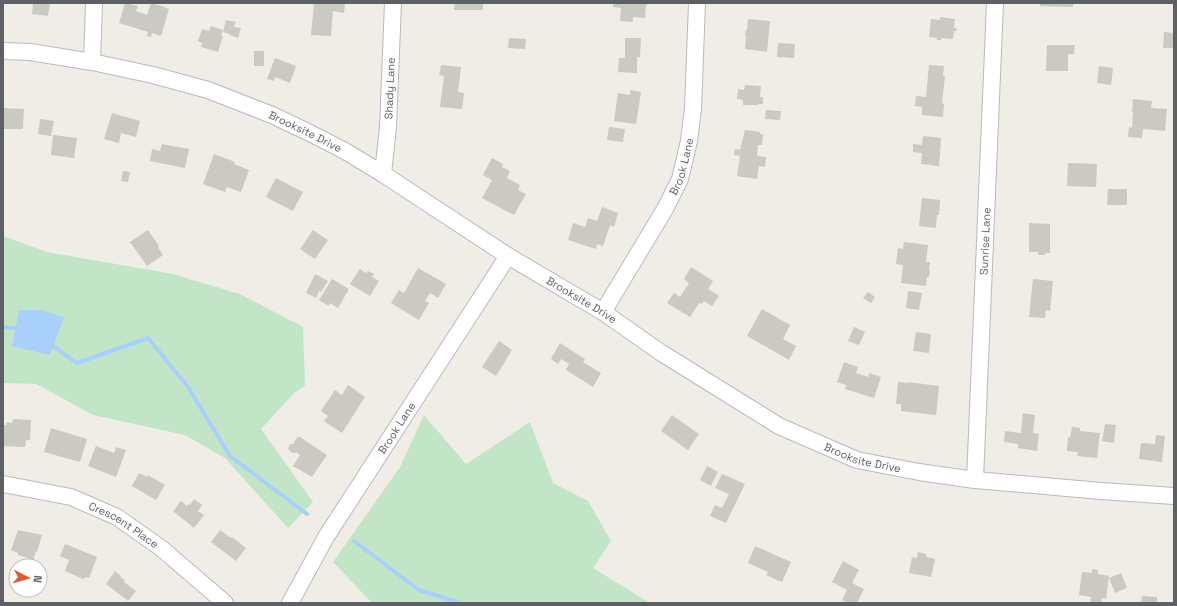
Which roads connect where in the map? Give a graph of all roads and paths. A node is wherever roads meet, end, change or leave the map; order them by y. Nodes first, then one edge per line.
1 (94, 3) edge
2 (393, 3) edge
3 (697, 3) edge
4 (995, 3) edge
5 (3, 51) edge
6 (92, 62) junction
7 (383, 174) junction
8 (508, 256) junction
9 (603, 312) junction
10 (975, 480) junction
11 (3, 484) edge
12 (1174, 496) edge
13 (225, 603) edge
14 (290, 603) edge

1 - 6 street
2 - 7 street, Shady Lane
3 - 9 street, Brook Lane
4 - 10 street, Sunrise Lane
5 - 6 street, Brooksite Drive
6 - 7 street, Brooksite Drive
7 - 8 street, Brooksite Drive
8 - 9 street, Brooksite Drive
8 - 14 street, Brook Lane
9 - 10 street, Brooksite Drive
10 - 12 street, Brooksite Drive
11 - 13 street, Crescent Place

